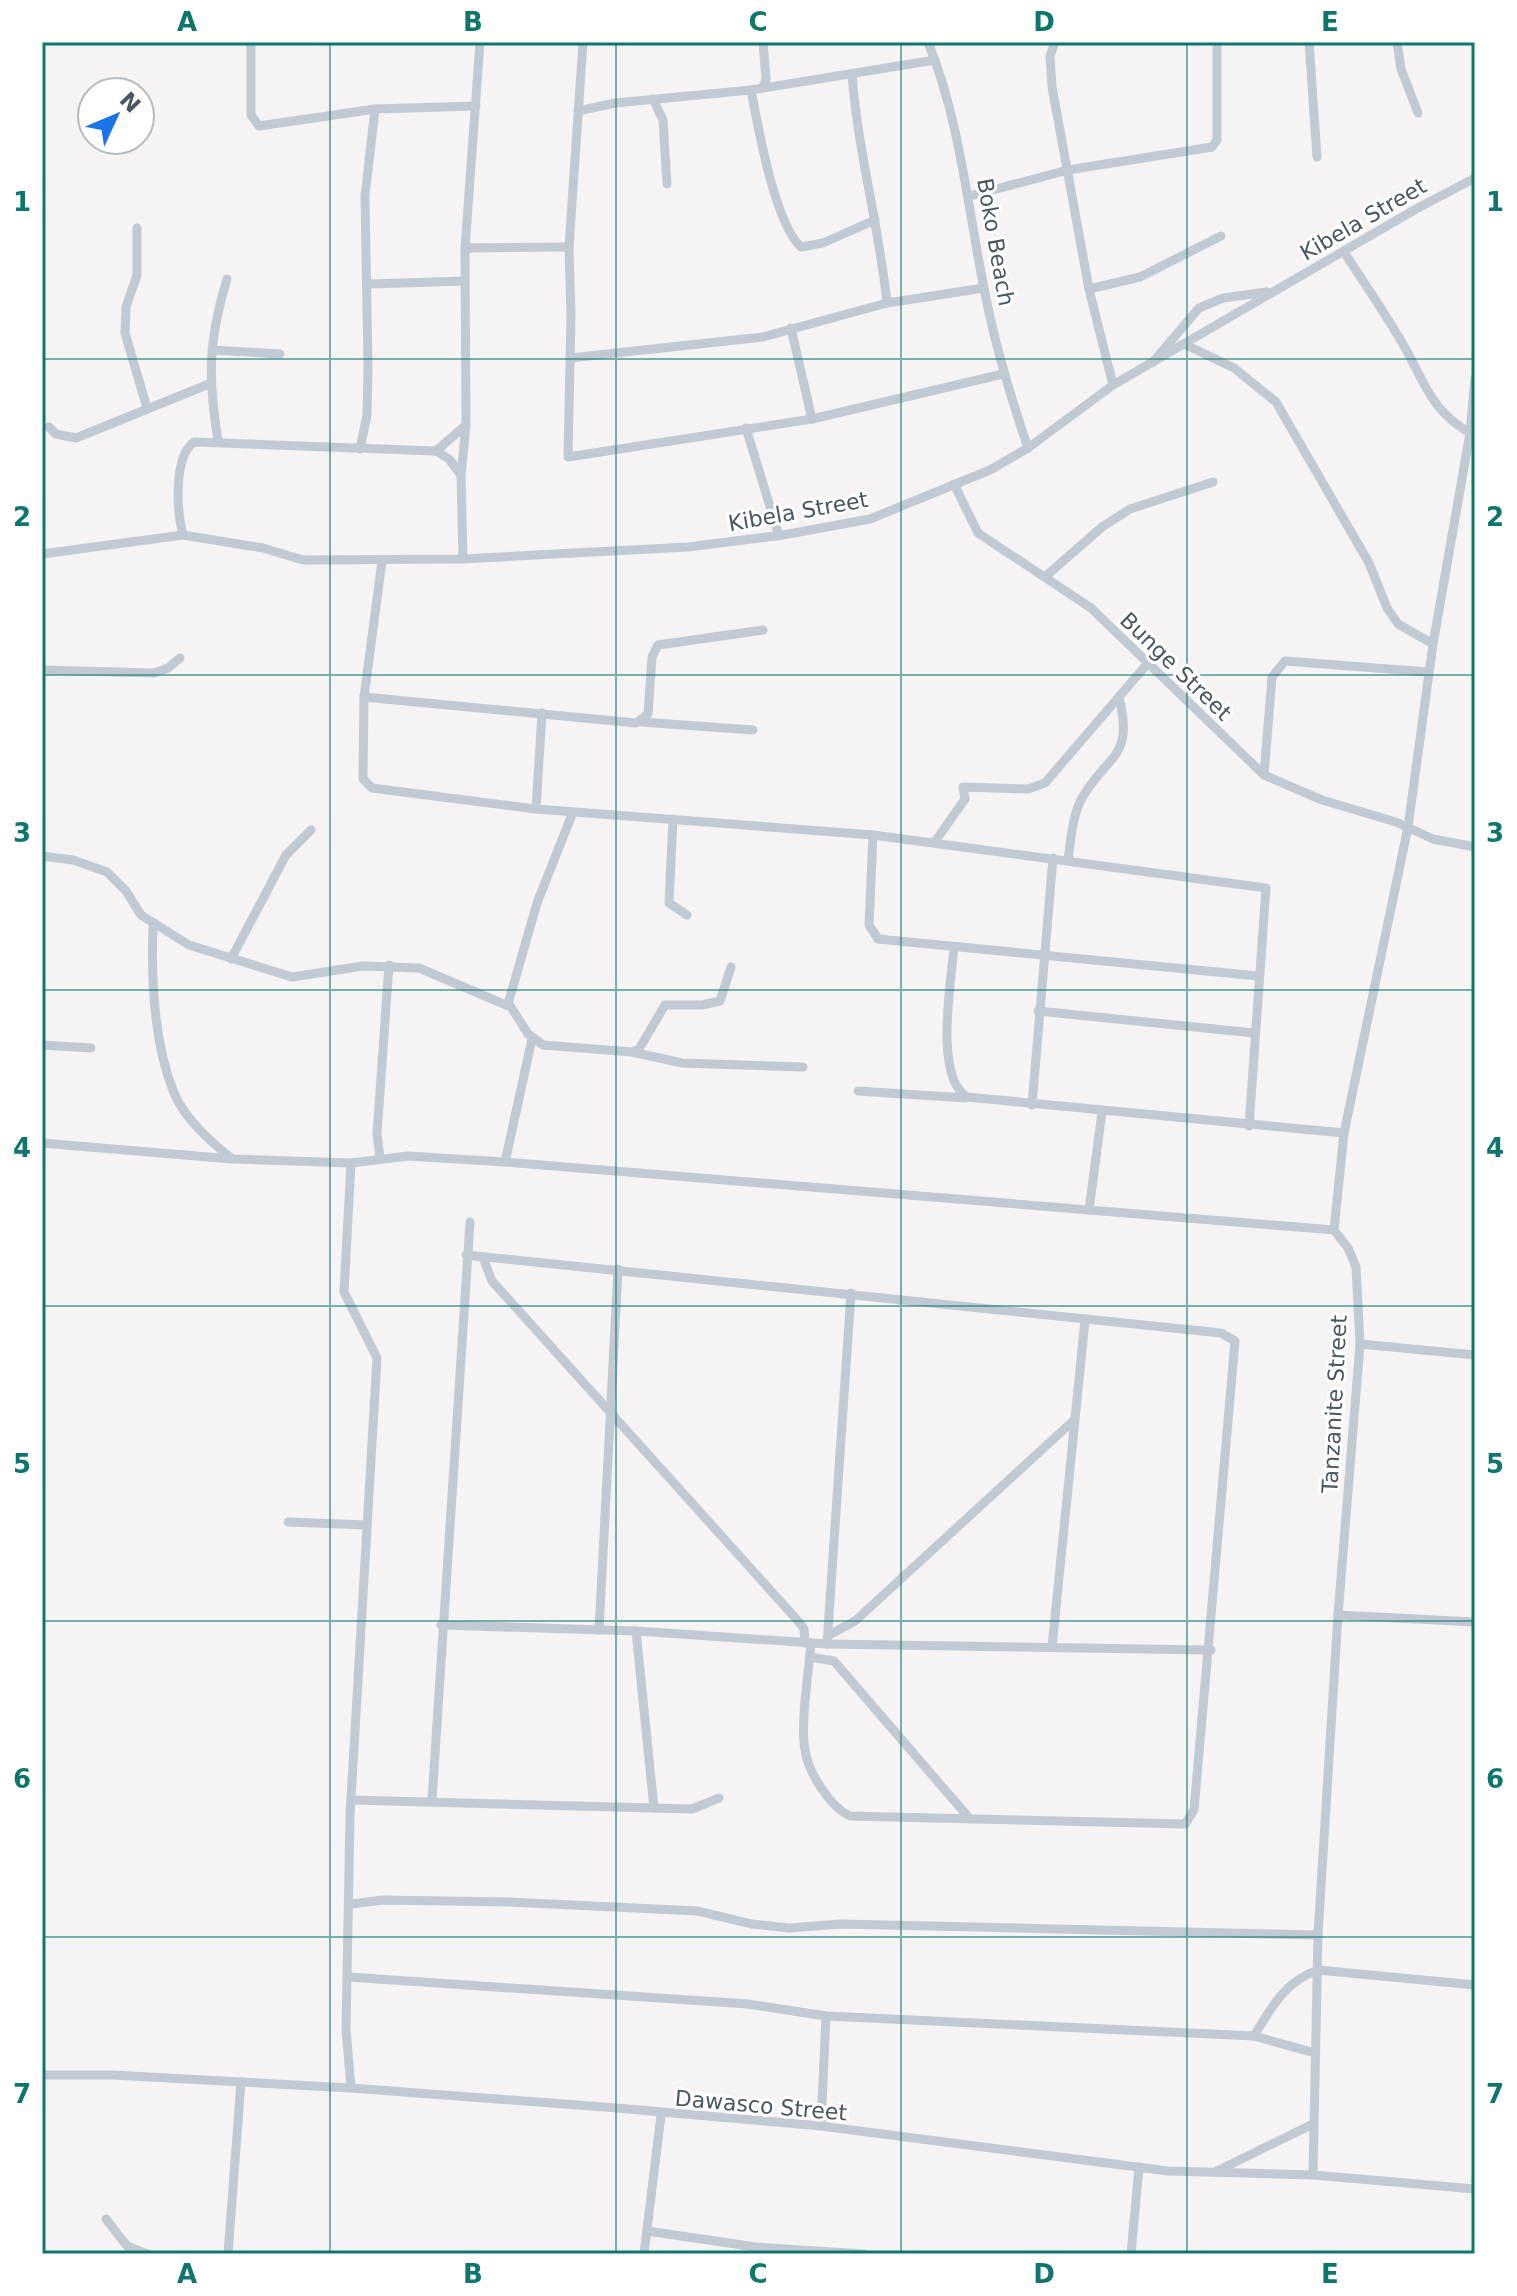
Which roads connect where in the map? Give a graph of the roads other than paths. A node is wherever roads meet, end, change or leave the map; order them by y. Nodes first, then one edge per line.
1 (251, 42) edge
2 (480, 42) edge
3 (583, 42) edge
4 (763, 42) edge
5 (928, 42) edge
6 (1055, 42) edge
7 (1217, 42) edge
8 (1309, 42) edge
9 (1397, 42) edge
10 (935, 60) junction
11 (852, 75) junction
12 (763, 87) junction
13 (751, 90) junction
14 (653, 99) junction
15 (476, 106) junction
16 (375, 109) junction
17 (578, 111) junction
18 (1418, 113) dead end
19 (1317, 157) dead end
20 (1068, 170) junction
21 (1475, 178) edge
22 (667, 184) dead end
23 (970, 196) junction
24 (875, 220) junction
25 (137, 228) dead end
26 (1221, 236) dead end
27 (569, 247) junction
28 (465, 248) junction
29 (1344, 252) junction
30 (227, 279) dead end
31 (465, 281) junction
32 (369, 284) junction
33 (984, 288) junction
34 (1089, 289) junction
35 (1274, 291) junction
36 (887, 303) junction
37 (791, 328) junction
38 (1186, 345) junction
39 (212, 350) junction
40 (280, 354) dead end
41 (570, 358) junction
42 (1151, 364) junction
43 (1003, 374) junction
44 (1475, 378) edge
45 (209, 384) junction
46 (1113, 385) junction
47 (147, 408) junction
48 (812, 419) junction
49 (466, 425) junction
50 (49, 427) dead end
51 (746, 428) junction
52 (1472, 434) edge
53 (218, 441) junction
54 (1028, 448) junction
55 (360, 449) junction
56 (436, 451) junction
57 (461, 475) junction
58 (1213, 482) dead end
59 (954, 484) junction
60 (183, 535) junction
61 (779, 536) junction
62 (42, 554) edge
63 (463, 559) junction
64 (382, 561) junction
65 (1046, 576) junction
66 (763, 630) dead end
67 (1433, 644) junction
68 (180, 658) dead end
69 (1148, 663) junction
70 (42, 670) edge
71 (1428, 672) junction
72 (364, 697) junction
73 (1119, 697) junction
74 (542, 713) junction
75 (641, 722) junction
76 (753, 730) dead end
77 (1264, 775) junction
78 (536, 809) junction
79 (573, 812) junction
80 (673, 819) junction
81 (1408, 827) junction
82 (311, 830) dead end
83 (873, 835) junction
84 (934, 843) junction
85 (1475, 847) edge
86 (42, 856) edge
87 (1053, 858) junction
88 (1068, 860) junction
89 (687, 915) dead end
90 (153, 926) junction
91 (954, 948) junction
92 (1042, 953) junction
93 (231, 959) junction
94 (389, 965) junction
95 (731, 967) dead end
96 (1258, 976) junction
97 (508, 1004) junction
98 (1038, 1011) junction
99 (1254, 1033) junction
100 (532, 1039) junction
101 (42, 1045) edge
102 (91, 1048) dead end
103 (632, 1052) junction
104 (803, 1067) dead end
105 (858, 1091) dead end
106 (975, 1098) junction
107 (1032, 1105) junction
108 (1102, 1112) junction
109 (1249, 1126) junction
110 (1344, 1133) junction
111 (42, 1143) edge
112 (380, 1158) junction
113 (232, 1159) junction
114 (505, 1162) junction
115 (351, 1163) junction
116 (1089, 1210) junction
117 (470, 1222) dead end
118 (1334, 1230) junction
119 (466, 1255) junction
120 (484, 1260) junction
121 (618, 1269) junction
122 (851, 1293) junction
123 (1085, 1320) junction
124 (1360, 1344) junction
125 (1475, 1355) edge
126 (608, 1409) junction
127 (1073, 1421) junction
128 (288, 1522) dead end
129 (367, 1525) junction
130 (1338, 1615) junction
131 (1475, 1622) edge
132 (441, 1625) junction
133 (599, 1630) junction
134 (636, 1631) junction
135 (828, 1640) junction
136 (808, 1643) junction
137 (1052, 1647) junction
138 (1211, 1650) junction
139 (810, 1657) junction
140 (719, 1798) dead end
141 (351, 1800) junction
142 (432, 1800) junction
143 (654, 1808) junction
144 (970, 1819) junction
145 (351, 1904) junction
146 (1318, 1935) junction
147 (1318, 1970) junction
148 (349, 1977) junction
149 (1475, 1985) edge
150 (826, 2016) junction
151 (1254, 2036) junction
152 (1315, 2053) junction
153 (42, 2075) edge
154 (241, 2082) junction
155 (351, 2088) junction
156 (661, 2115) junction
157 (1313, 2124) junction
158 (821, 2126) junction
159 (1139, 2167) junction
160 (1214, 2172) junction
161 (1313, 2175) junction
162 (1475, 2189) edge
163 (106, 2219) dead end
164 (647, 2231) junction
165 (756, 2251) edge
166 (147, 2254) edge
167 (228, 2254) edge
168 (644, 2254) edge
169 (862, 2254) edge
170 (1131, 2254) edge

1 - 16 street
2 - 15 street
3 - 17 street
4 - 12 street
5 - 10 street, Boko Beach
6 - 20 street
7 - 20 street
8 - 19 street
9 - 18 street
10 - 11 street
10 - 23 street, Boko Beach
11 - 12 street
11 - 24 street
12 - 13 street
13 - 14 street
13 - 24 street
14 - 17 street
14 - 22 street
15 - 16 street
15 - 28 street
16 - 32 street
17 - 27 street
20 - 23 street
20 - 34 street
21 - 29 street, Kibela Street
23 - 33 street, Boko Beach
24 - 36 street
25 - 47 street
26 - 34 street
27 - 28 street
27 - 41 street
28 - 31 street
29 - 35 street, Kibela Street
29 - 52 street
30 - 39 street
31 - 32 street
31 - 49 street
32 - 55 street
33 - 36 street
33 - 43 street, Boko Beach
34 - 46 street
35 - 38 street, Kibela Street
35 - 42 street
36 - 37 street
37 - 41 street
37 - 48 street
38 - 42 street, Kibela Street
38 - 67 street
39 - 40 street
39 - 45 street
41 - 51 street
42 - 46 street, Kibela Street
43 - 48 street
43 - 54 street, Boko Beach
44 - 52 street
45 - 47 street
45 - 53 street
46 - 54 street, Kibela Street
47 - 50 street
48 - 51 street
49 - 56 street
49 - 57 street
51 - 61 street
52 - 67 street
53 - 55 street
53 - 60 street
54 - 59 street, Kibela Street
55 - 56 street
56 - 57 street
57 - 63 street
58 - 65 street
59 - 61 street, Kibela Street
59 - 65 street, Bunge Street
60 - 62 street, Kibela Street
60 - 64 street, Kibela Street
61 - 63 street, Kibela Street
63 - 64 street, Kibela Street
64 - 72 street
65 - 69 street, Bunge Street
66 - 75 street
67 - 71 street
68 - 70 street
69 - 73 street
69 - 77 street, Bunge Street
71 - 77 street
71 - 81 street
72 - 74 street
72 - 78 street
73 - 84 street
73 - 88 street
74 - 75 street
74 - 78 street
75 - 76 street
77 - 81 street, Bunge Street
78 - 79 street
79 - 80 street
79 - 97 street
80 - 83 street
80 - 89 street
81 - 85 street
81 - 110 street
82 - 93 street
83 - 84 street
83 - 91 street
84 - 87 street
86 - 90 street
87 - 88 street
87 - 92 street
88 - 96 street
90 - 93 street
90 - 113 street
91 - 92 street
91 - 106 street
92 - 96 street
92 - 98 street
93 - 94 street
94 - 97 street
94 - 112 street
95 - 103 street
96 - 99 street
97 - 100 street
98 - 99 street
98 - 107 street
99 - 109 street
100 - 103 street
100 - 114 street
101 - 102 street
103 - 104 street
105 - 106 street
106 - 107 street
107 - 108 street
108 - 109 street
108 - 116 street
109 - 110 street
110 - 118 street
111 - 113 street
112 - 114 street
112 - 115 street
113 - 115 street
114 - 116 street
115 - 129 street
116 - 118 street
117 - 119 street
118 - 124 street, Tanzanite Street
119 - 120 street
119 - 132 street
120 - 121 street
120 - 126 street
121 - 122 street
121 - 126 street
122 - 123 street
122 - 135 street
123 - 127 street
123 - 138 street
124 - 125 street
124 - 130 street, Tanzanite Street
126 - 133 street
126 - 136 street
127 - 135 street
127 - 137 street
128 - 129 street
129 - 141 street
130 - 131 street
130 - 146 street, Tanzanite Street
132 - 133 street
132 - 142 street
133 - 134 street
134 - 136 street
134 - 143 street
135 - 136 street
135 - 137 street
136 - 139 street
137 - 138 street
138 - 144 street
139 - 144 street
139 - 144 street
140 - 143 street
141 - 142 street
141 - 145 street
142 - 143 street
145 - 146 street
145 - 148 street
146 - 147 street, Tanzanite Street
147 - 149 street
147 - 151 street
147 - 152 street, Tanzanite Street
148 - 150 street
148 - 155 street
150 - 151 street
150 - 158 street
151 - 152 street
152 - 157 street, Tanzanite Street
153 - 154 street, Dawasco Street
154 - 155 street, Dawasco Street
154 - 167 street
155 - 156 street, Dawasco Street
156 - 158 street, Dawasco Street
156 - 164 street
157 - 160 street
157 - 161 street, Tanzanite Street
158 - 159 street, Dawasco Street
159 - 160 street, Dawasco Street
159 - 170 street
160 - 161 street, Dawasco Street
161 - 162 street, Dawasco Street
163 - 166 street
164 - 165 street
164 - 168 street
165 - 169 street

